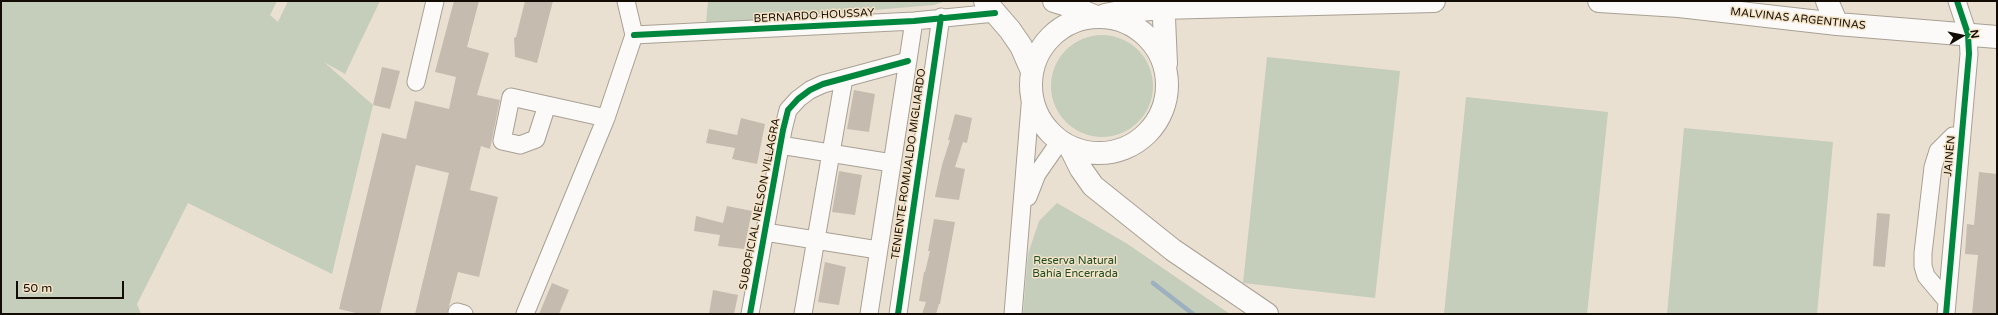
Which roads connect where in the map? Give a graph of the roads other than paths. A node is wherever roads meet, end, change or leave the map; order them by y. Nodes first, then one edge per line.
1 (435, 1) edge
2 (626, 1) edge
3 (1054, 1) edge
4 (1434, 1) edge
5 (1599, 1) edge
6 (1827, 1) edge
7 (1957, 1) edge
8 (1678, 3) edge
9 (1278, 4) edge
10 (1150, 5) edge
11 (990, 7) edge
12 (1097, 16) junction
13 (941, 17) junction
14 (914, 21) junction
15 (1837, 24) junction
16 (1968, 34) junction
17 (634, 35) junction
18 (1997, 37) edge
19 (908, 61) junction
20 (1032, 71) junction
21 (1166, 72) junction
22 (844, 78) junction
23 (416, 82) dead end
24 (1031, 94) junction
25 (547, 105) dead end
26 (610, 116) junction
27 (1962, 135) junction
28 (1065, 144) junction
29 (780, 145) junction
30 (831, 153) junction
31 (892, 163) junction
32 (1021, 221) junction
33 (765, 232) junction
34 (816, 240) junction
35 (878, 250) junction
36 (1946, 307) edge
37 (525, 314) edge
38 (750, 314) edge
39 (803, 314) edge
40 (869, 314) edge
41 (898, 314) edge
42 (1013, 314) edge
43 (1267, 314) edge

1 - 23 street
2 - 17 street
3 - 12 main road
4 - 9 main road
5 - 8 main road, MALVINAS ARGENTINAS
6 - 15 main road
7 - 16 street, JAINÉN
8 - 15 main road, MALVINAS ARGENTINAS
9 - 10 main road
10 - 12 main road
10 - 21 main road
11 - 13 street, BERNARDO HOUSSAY
11 - 20 main road
12 - 20 main road
12 - 21 main road
13 - 14 street, BERNARDO HOUSSAY
13 - 41 street, TENIENTE ROMUALDO MIGLIARDO
14 - 17 street, BERNARDO HOUSSAY
14 - 19 street, TENIENTE ROMUALDO MIGLIARDO
15 - 16 main road, MALVINAS ARGENTINAS
16 - 18 main road, MALVINAS ARGENTINAS
16 - 27 street, JAINÉN
17 - 26 street
19 - 22 street, SUBOFICIAL NELSON VILLAGRA
19 - 31 street, TENIENTE ROMUALDO MIGLIARDO
20 - 24 main road
21 - 28 main road
22 - 29 street, SUBOFICIAL NELSON VILLAGRA
22 - 30 street
24 - 28 main road
24 - 32 street
25 - 26 street
26 - 37 street
27 - 36 street, JAINÉN
27 - 36 street
28 - 32 street
28 - 43 main road
29 - 30 street
29 - 33 street, SUBOFICIAL NELSON VILLAGRA
30 - 31 street
30 - 34 street
31 - 35 street, TENIENTE ROMUALDO MIGLIARDO
32 - 42 street
33 - 34 street
33 - 38 street, SUBOFICIAL NELSON VILLAGRA
34 - 35 street
34 - 39 street
35 - 40 street, TENIENTE ROMUALDO MIGLIARDO

